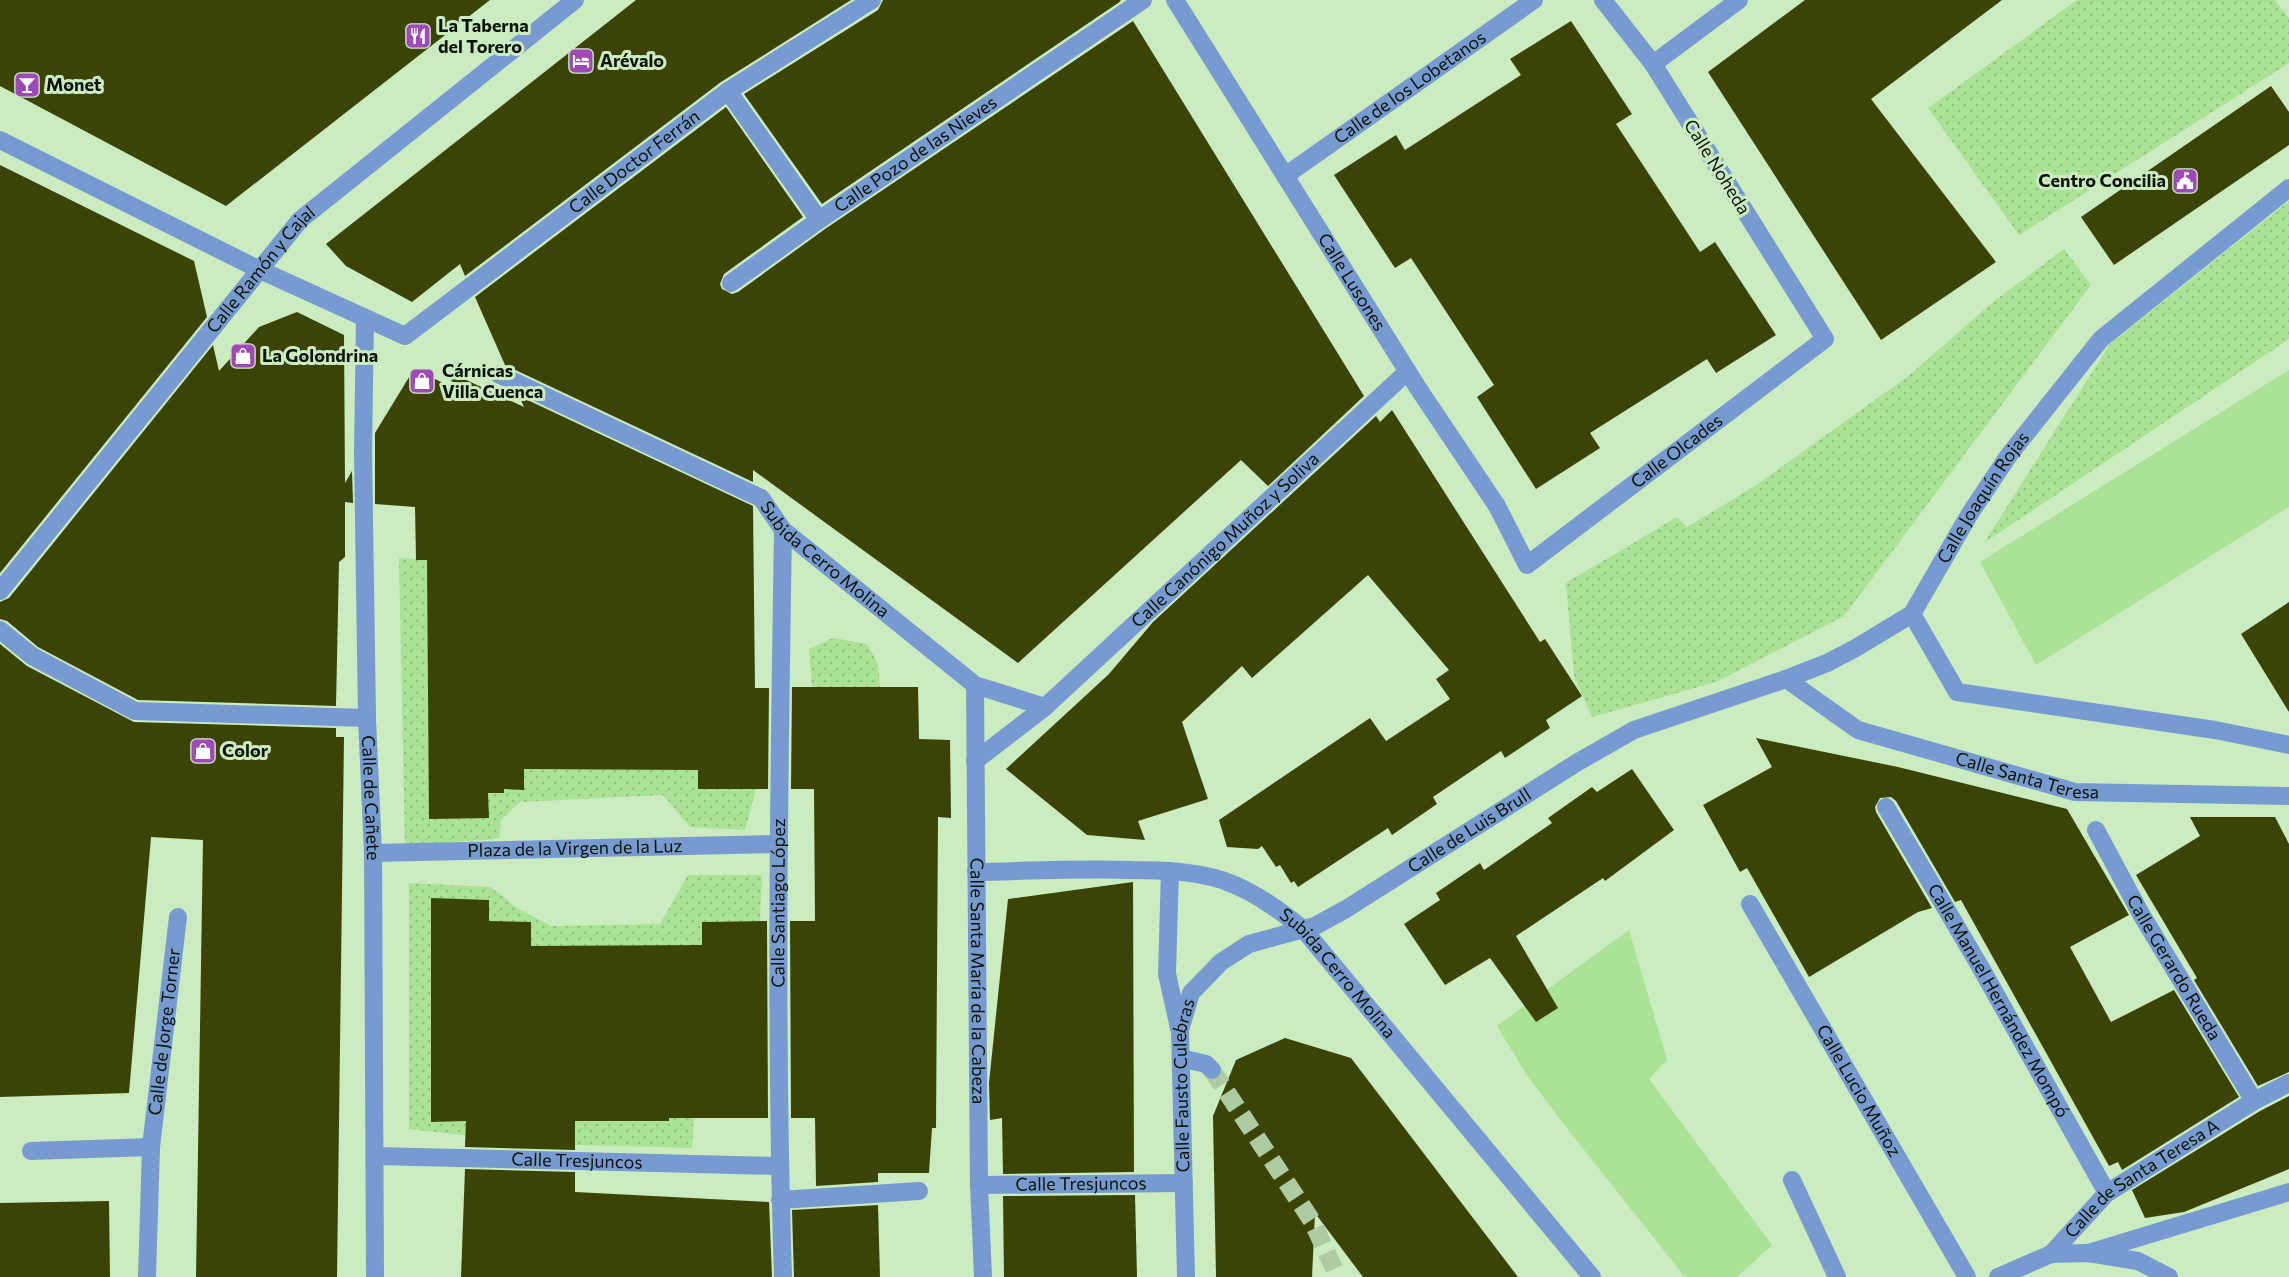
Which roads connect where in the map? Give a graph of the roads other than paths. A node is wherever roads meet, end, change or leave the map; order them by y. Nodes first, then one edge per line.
1 (575, 0) edge
2 (872, 0) edge
3 (1143, 0) edge
4 (1175, 0) edge
5 (1534, 0) edge
6 (1603, 0) edge
7 (1739, 0) edge
8 (1653, 63) junction
9 (728, 92) junction
10 (0, 140) edge
11 (1285, 176) junction
12 (2289, 188) edge
13 (819, 219) junction
14 (260, 270) junction
15 (731, 283) dead end
16 (365, 318) junction
17 (1825, 339) joint
18 (1407, 372) junction
19 (498, 374) dead end
20 (783, 530) junction
21 (1527, 565) joint
22 (0, 591) edge
23 (1912, 614) junction
24 (0, 630) edge
25 (1786, 680) junction
26 (975, 685) junction
27 (1046, 707) junction
28 (367, 718) junction
29 (1634, 730) joint
30 (2289, 745) edge
31 (975, 760) junction
32 (2289, 796) edge
33 (1886, 807) dead end
34 (2096, 830) dead end
35 (778, 844) junction
36 (373, 853) junction
37 (1170, 871) junction
38 (976, 872) junction
39 (1750, 904) dead end
40 (177, 917) dead end
41 (1304, 930) junction
42 (1180, 1030) junction
43 (1181, 1058) junction
44 (1212, 1070) tunnel mouth
45 (2289, 1083) edge
46 (2254, 1101) junction
47 (151, 1147) junction
48 (31, 1151) dead end
49 (375, 1156) junction
50 (779, 1166) junction
51 (1792, 1180) dead end
52 (1184, 1183) junction
53 (979, 1185) junction
54 (919, 1191) dead end
55 (2289, 1192) edge
56 (2107, 1193) junction
57 (780, 1200) junction
58 (2088, 1253) junction
59 (2051, 1254) junction
60 (147, 1277) edge
61 (375, 1277) edge
62 (783, 1277) edge
63 (983, 1277) edge
64 (1186, 1277) edge
65 (1592, 1277) edge
66 (1837, 1277) edge
67 (1967, 1277) edge
68 (1998, 1277) edge
69 (2169, 1277) edge

1 - 14 street, Calle Ramón y Cajal
2 - 9 street, Calle Doctor Ferrán
3 - 13 street, Calle Pozo de las Nieves
4 - 11 street, Calle Lusones
5 - 11 street, Calle de los Lobetanos
6 - 8 street, Calle Noheda
7 - 8 street
8 - 17 street, Calle Noheda
9 - 13 street, Calle Pozo de las Nieves
9 - 16 street, Calle Doctor Ferrán
10 - 14 street
11 - 18 street, Calle Lusones
12 - 23 street, Calle Joaquín Rojas
13 - 15 street, Calle Pozo de las Nieves
14 - 16 street
14 - 22 street, Calle Ramón y Cajal
16 - 28 street, Calle de Cañete
17 - 21 street, Calle Olcades
18 - 21 street, Calle Lusones
18 - 27 street, Calle Canónigo Muñoz y Soliva
19 - 20 street, Subida Cerro Molina
20 - 26 street, Subida Cerro Molina
20 - 35 street, Calle Santiago López
23 - 25 street, Calle Joaquín Rojas
23 - 30 street
24 - 28 street
25 - 29 street, Calle Joaquín Rojas
25 - 32 street, Calle Santa Teresa
26 - 27 street, Subida Cerro Molina
26 - 31 street, Calle Santa María de la Cabeza
27 - 31 street, Calle Canónigo Muñoz y Soliva
28 - 36 street, Calle de Cañete
29 - 41 street, Calle de Luis Brull
31 - 38 street, Calle Santa María de la Cabeza
33 - 56 street, Calle Manuel Hernández Mompó
34 - 46 street, Calle Gerardo Rueda
35 - 36 street, Plaza de la Virgen de la Luz
35 - 50 street, Calle Santiago López
36 - 49 street, Calle de Cañete
37 - 38 street, Subida Cerro Molina
37 - 41 street, Subida Cerro Molina
37 - 42 street
38 - 53 street, Calle Santa María de la Cabeza
39 - 67 street, Calle Lucio Muñoz
40 - 47 street, Calle de Jorge Torner
41 - 42 street, Calle Fausto Culebras
41 - 65 street, Subida Cerro Molina
42 - 43 street, Calle Fausto Culebras
43 - 44 street
43 - 52 street, Calle Fausto Culebras
45 - 46 street, Calle de Santa Teresa A
46 - 56 street, Calle de Santa Teresa A
47 - 48 street
47 - 60 street, Calle de Jorge Torner
49 - 50 street, Calle Tresjuncos
49 - 61 street, Calle de Cañete
50 - 57 street, Calle Santiago López
51 - 66 street
52 - 53 street, Calle Tresjuncos
52 - 64 street, Calle Fausto Culebras
53 - 63 street, Calle Santa María de la Cabeza
54 - 57 street
55 - 58 street
56 - 59 street, Calle de Santa Teresa A
57 - 62 street, Calle Santiago López
58 - 59 street
58 - 69 street
59 - 68 street, Calle de Santa Teresa A

